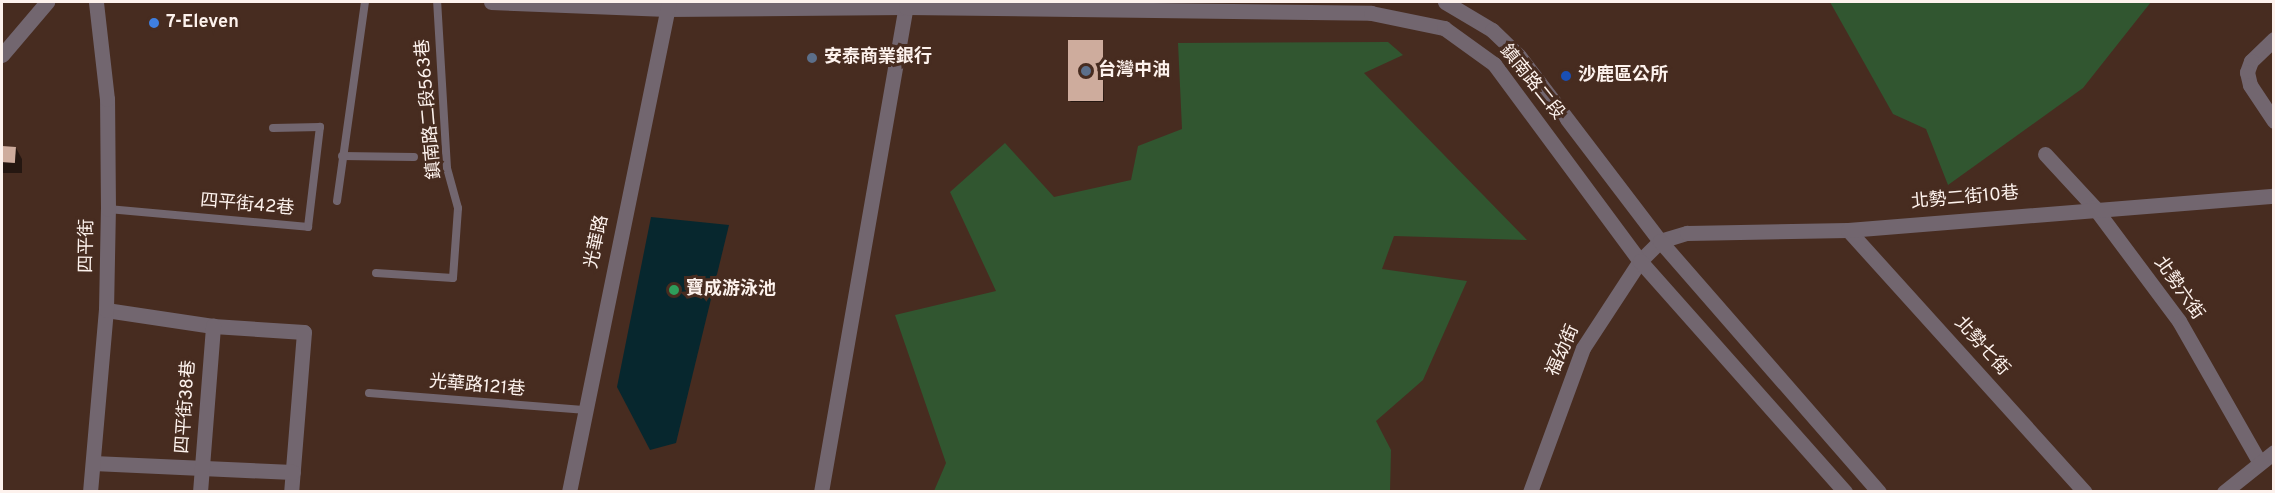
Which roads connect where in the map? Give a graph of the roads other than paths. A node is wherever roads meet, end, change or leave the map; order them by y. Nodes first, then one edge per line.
1 (47, 2) edge
2 (96, 2) edge
3 (364, 2) edge
4 (437, 2) edge
5 (491, 2) edge
6 (1445, 2) edge
7 (668, 5) edge
8 (906, 7) junction
9 (1371, 7) edge
10 (2274, 39) edge
11 (2, 55) edge
12 (2274, 121) edge
13 (273, 128) dead end
14 (2045, 154) dead end
15 (342, 156) junction
16 (414, 157) dead end
17 (2274, 196) edge
18 (337, 201) dead end
19 (2094, 207) junction
20 (108, 209) junction
21 (1848, 230) junction
22 (1660, 241) junction
23 (1640, 261) junction
24 (376, 273) dead end
25 (106, 310) junction
26 (213, 326) junction
27 (369, 393) dead end
28 (583, 410) junction
29 (2274, 452) edge
30 (2259, 461) junction
31 (93, 463) junction
32 (202, 469) junction
33 (293, 472) junction
34 (90, 492) edge
35 (200, 492) edge
36 (291, 492) edge
37 (569, 492) edge
38 (821, 492) edge
39 (1530, 492) edge
40 (1845, 492) edge
41 (1879, 492) edge
42 (2085, 492) edge
43 (2224, 492) edge

1 - 11 street
2 - 20 street, 四平街
3 - 15 lane
4 - 24 lane, 鎮南路二段563巷
5 - 7 street, 鎮南路二段
6 - 22 street, 鎮南路二段
7 - 8 street, 鎮南路二段
7 - 28 street, 光華路
8 - 9 street, 鎮南路二段
8 - 38 street
9 - 23 street, 鎮南路二段
10 - 12 street
13 - 20 lane, 四平街42巷
14 - 19 street, 北勢六街
15 - 16 lane
15 - 18 lane
17 - 19 street, 北勢二街10巷
19 - 21 street, 北勢二街10巷
19 - 30 street, 北勢六街
20 - 25 street, 四平街
21 - 22 street, 北勢二街10巷
21 - 42 street, 北勢七街
22 - 23 street, 福幼街
22 - 41 street, 鎮南路二段
23 - 39 street, 福幼街
23 - 40 street, 鎮南路二段
25 - 26 street
25 - 31 street, 四平街
26 - 32 street, 四平街38巷
26 - 33 street
27 - 28 lane, 光華路121巷
28 - 37 street, 光華路
29 - 30 street
30 - 43 street
31 - 32 street
31 - 34 street, 四平街
32 - 33 street
32 - 35 street, 四平街38巷
33 - 36 street

